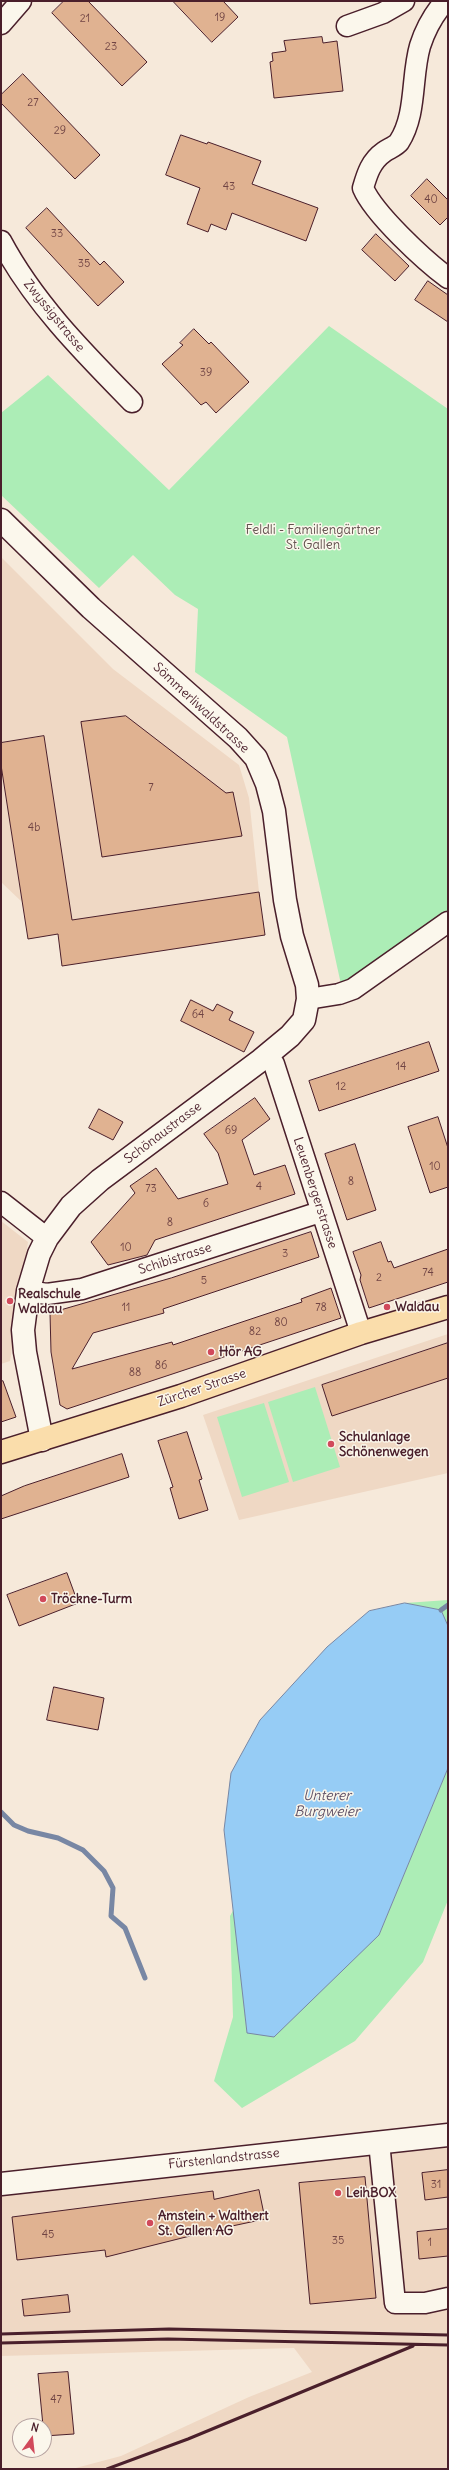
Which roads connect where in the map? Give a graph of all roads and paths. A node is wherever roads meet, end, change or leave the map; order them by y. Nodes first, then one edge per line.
1 (21, 1) edge
2 (404, 1) edge
3 (444, 1) edge
4 (1, 24) edge
5 (347, 26) dead end
6 (1, 241) edge
7 (448, 278) edge
8 (132, 402) dead end
9 (1, 520) edge
10 (448, 922) edge
11 (308, 999) junction
12 (268, 1055) junction
13 (1, 1202) edge
14 (320, 1212) junction
15 (47, 1238) junction
16 (28, 1291) junction
17 (448, 1307) edge
18 (361, 1333) junction
19 (42, 1440) junction
20 (1, 1452) edge
21 (448, 2135) edge
22 (379, 2142) junction
23 (1, 2184) edge
24 (448, 2298) edge

1 - 4 street
2 - 5 street
3 - 7 street
6 - 8 street, Zwyssigstrasse
9 - 11 street, Sömmerliwaldstrasse
10 - 11 street
11 - 12 street, Schönaustrasse
12 - 14 street, Leuenbergerstrasse
12 - 15 street, Schönaustrasse
13 - 15 street
14 - 16 street, Schibistrasse
14 - 18 street, Leuenbergerstrasse
15 - 16 street, Schönaustrasse
16 - 19 street, Schönaustrasse
17 - 18 main road, Zürcher Strasse
18 - 19 main road, Zürcher Strasse
19 - 20 main road, Zürcher Strasse
21 - 22 street, Fürstenlandstrasse
22 - 23 street, Fürstenlandstrasse
22 - 24 street

